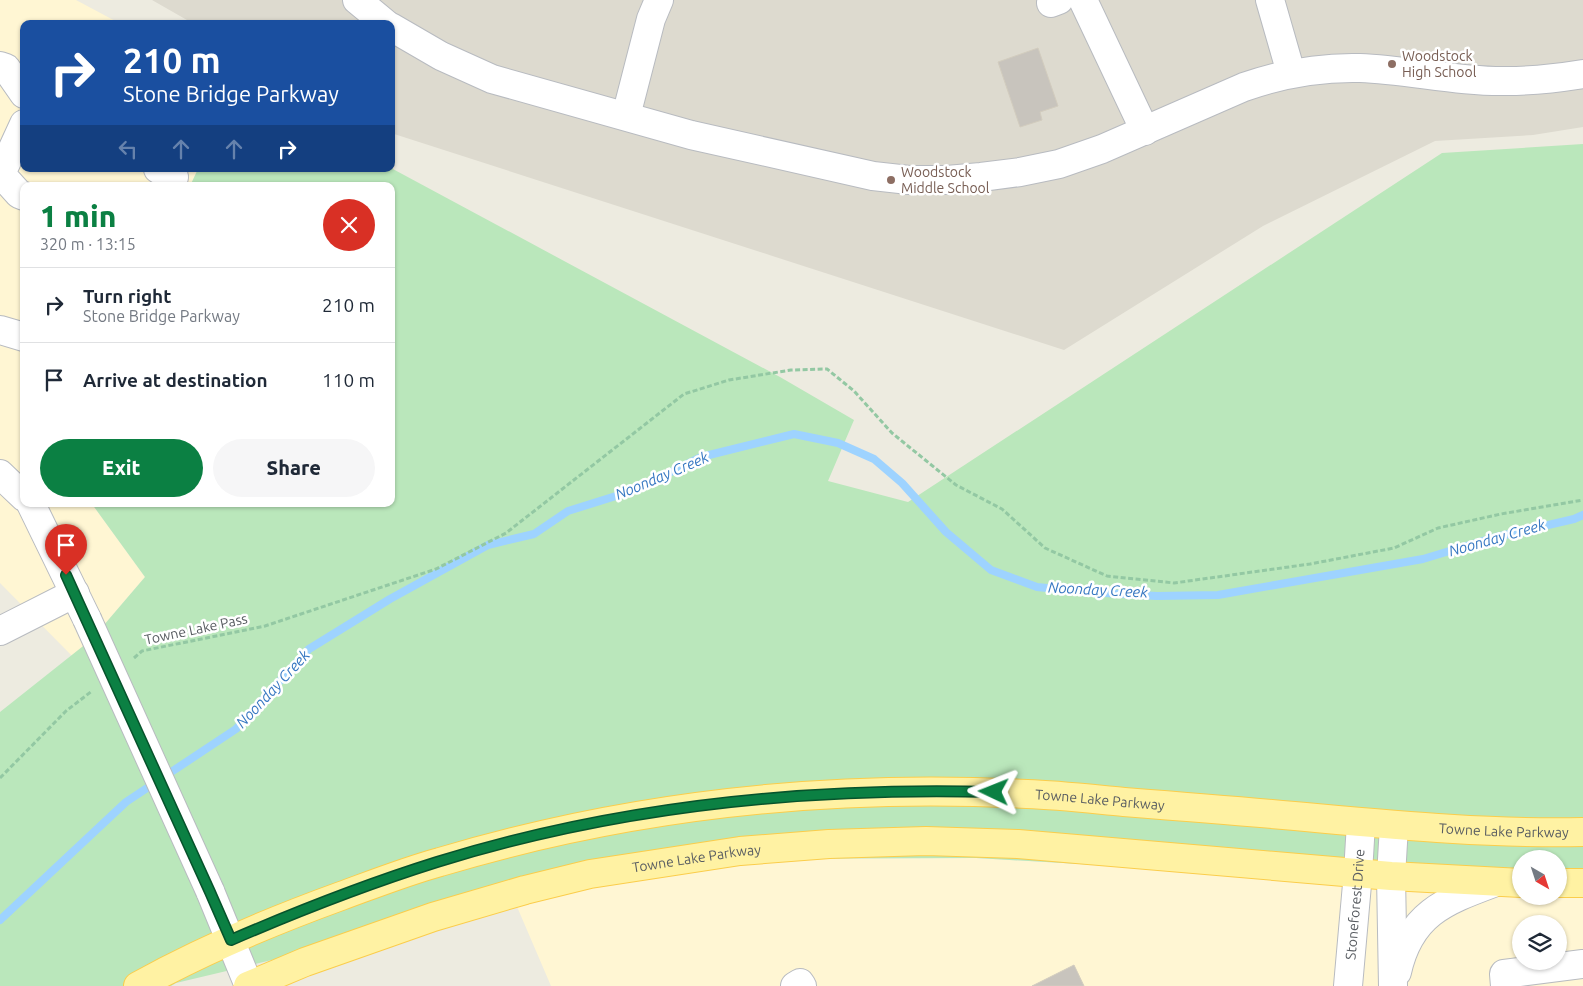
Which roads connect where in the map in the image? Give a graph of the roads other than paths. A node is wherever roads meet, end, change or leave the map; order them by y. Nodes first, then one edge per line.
1 (357, 0) edge
2 (659, 0) edge
3 (1084, 0) edge
4 (1270, 0) edge
5 (381, 20) edge
6 (395, 29) edge
7 (0, 66) edge
8 (1291, 73) junction
9 (1583, 74) edge
10 (20, 88) edge
11 (626, 116) junction
12 (1145, 130) junction
13 (20, 133) edge
14 (20, 194) edge
15 (0, 330) edge
16 (20, 336) edge
17 (0, 474) edge
18 (20, 493) edge
19 (32, 507) edge
20 (75, 593) junction
21 (0, 630) edge
22 (1361, 823) junction
23 (1394, 826) junction
24 (1583, 832) edge
25 (1358, 873) junction
26 (1391, 876) junction
27 (1509, 882) edge
28 (1568, 883) edge
29 (1583, 883) edge
30 (231, 940) junction
31 (1583, 964) edge
32 (138, 986) edge
33 (249, 986) edge
34 (795, 986) edge
35 (802, 986) edge
36 (1348, 986) edge
37 (1394, 986) edge
38 (1505, 986) edge

1 - 5 street
2 - 11 street
3 - 12 street
4 - 8 street
6 - 11 street
7 - 10 street
8 - 9 street
8 - 12 street
11 - 12 street
13 - 14 street
15 - 16 street
17 - 18 street
19 - 20 street
20 - 21 street
20 - 30 street, bridge
22 - 23 main road, Towne Lake Parkway
22 - 25 street, Stoneforest Drive
22 - 30 main road, Towne Lake Parkway
23 - 24 main road, Towne Lake Parkway
23 - 26 street
25 - 26 main road, Towne Lake Parkway
25 - 33 main road, Towne Lake Parkway
25 - 36 street, Stoneforest Drive
26 - 27 main road, Towne Lake Parkway
26 - 37 street
27 - 37 street
28 - 29 main road
30 - 32 main road, Towne Lake Parkway
30 - 33 street
31 - 38 street
34 - 35 street

